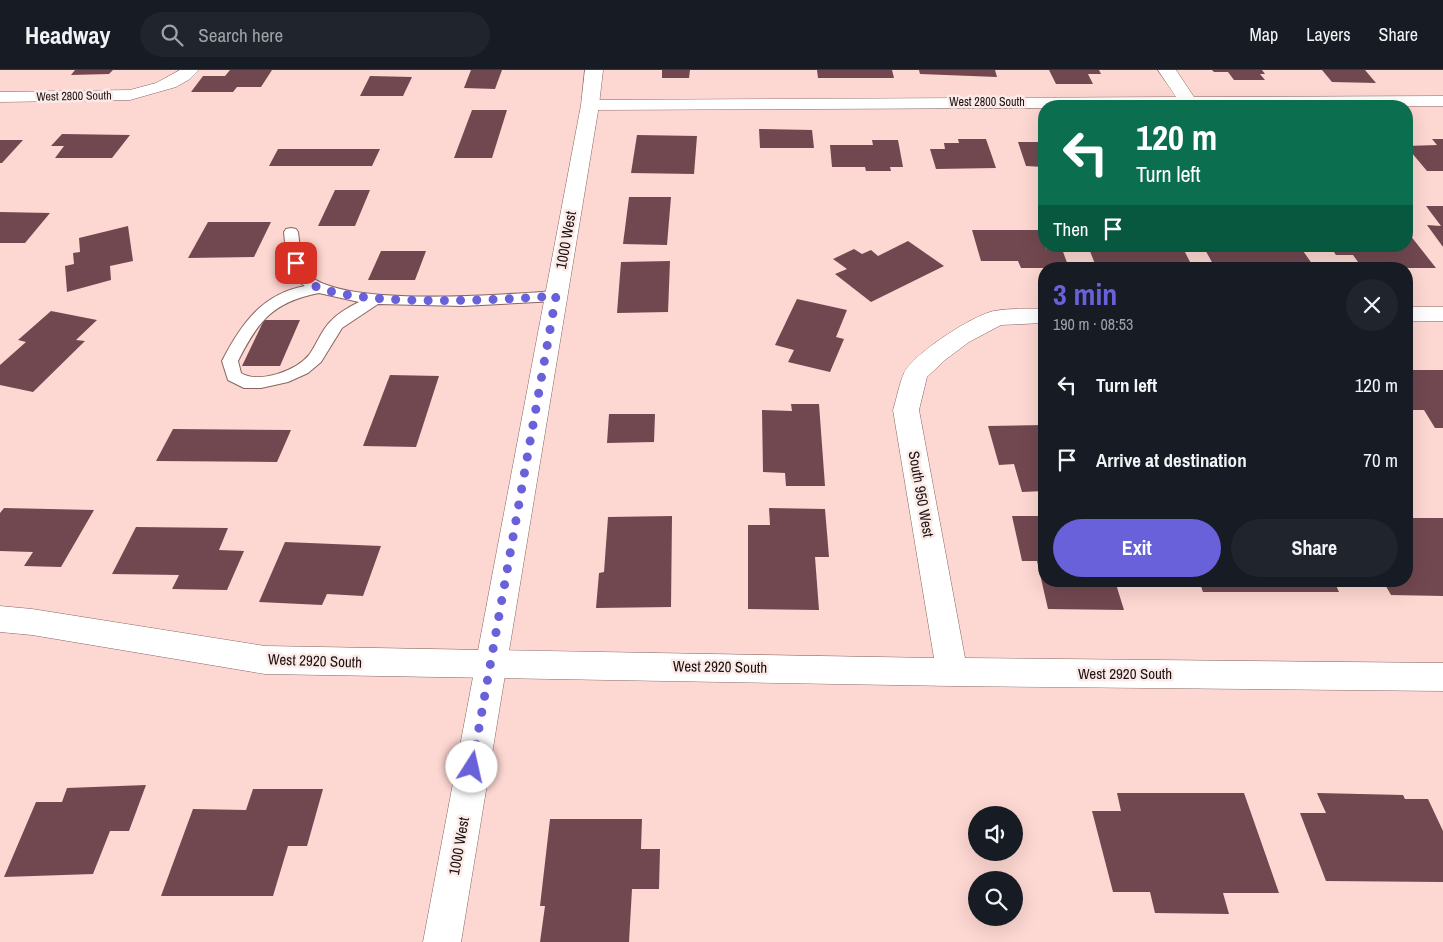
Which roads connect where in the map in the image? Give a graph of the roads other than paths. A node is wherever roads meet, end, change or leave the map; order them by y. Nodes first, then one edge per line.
1 (190, 70) edge
2 (594, 70) edge
3 (1167, 70) edge
4 (0, 97) edge
5 (1186, 100) edge
6 (1038, 101) edge
7 (1413, 101) edge
8 (1443, 101) edge
9 (590, 105) junction
10 (291, 232) dead end
11 (320, 288) junction
12 (556, 296) junction
13 (374, 299) junction
14 (1413, 314) edge
15 (1443, 314) edge
16 (1038, 316) edge
17 (0, 619) edge
18 (490, 663) junction
19 (952, 672) junction
20 (1443, 677) edge
21 (442, 942) edge

1 - 4 street, West 2800 South
2 - 9 street, 1000 West
3 - 5 street
6 - 9 street, West 2800 South
7 - 8 street, West 2800 South
9 - 12 street, 1000 West
10 - 11 lane
11 - 13 lane
11 - 13 lane
12 - 13 lane
12 - 18 street, 1000 West
14 - 15 street
16 - 19 street, South 950 West
17 - 18 street, West 2920 South
18 - 19 street, West 2920 South
18 - 21 street, 1000 West
19 - 20 street, West 2920 South

